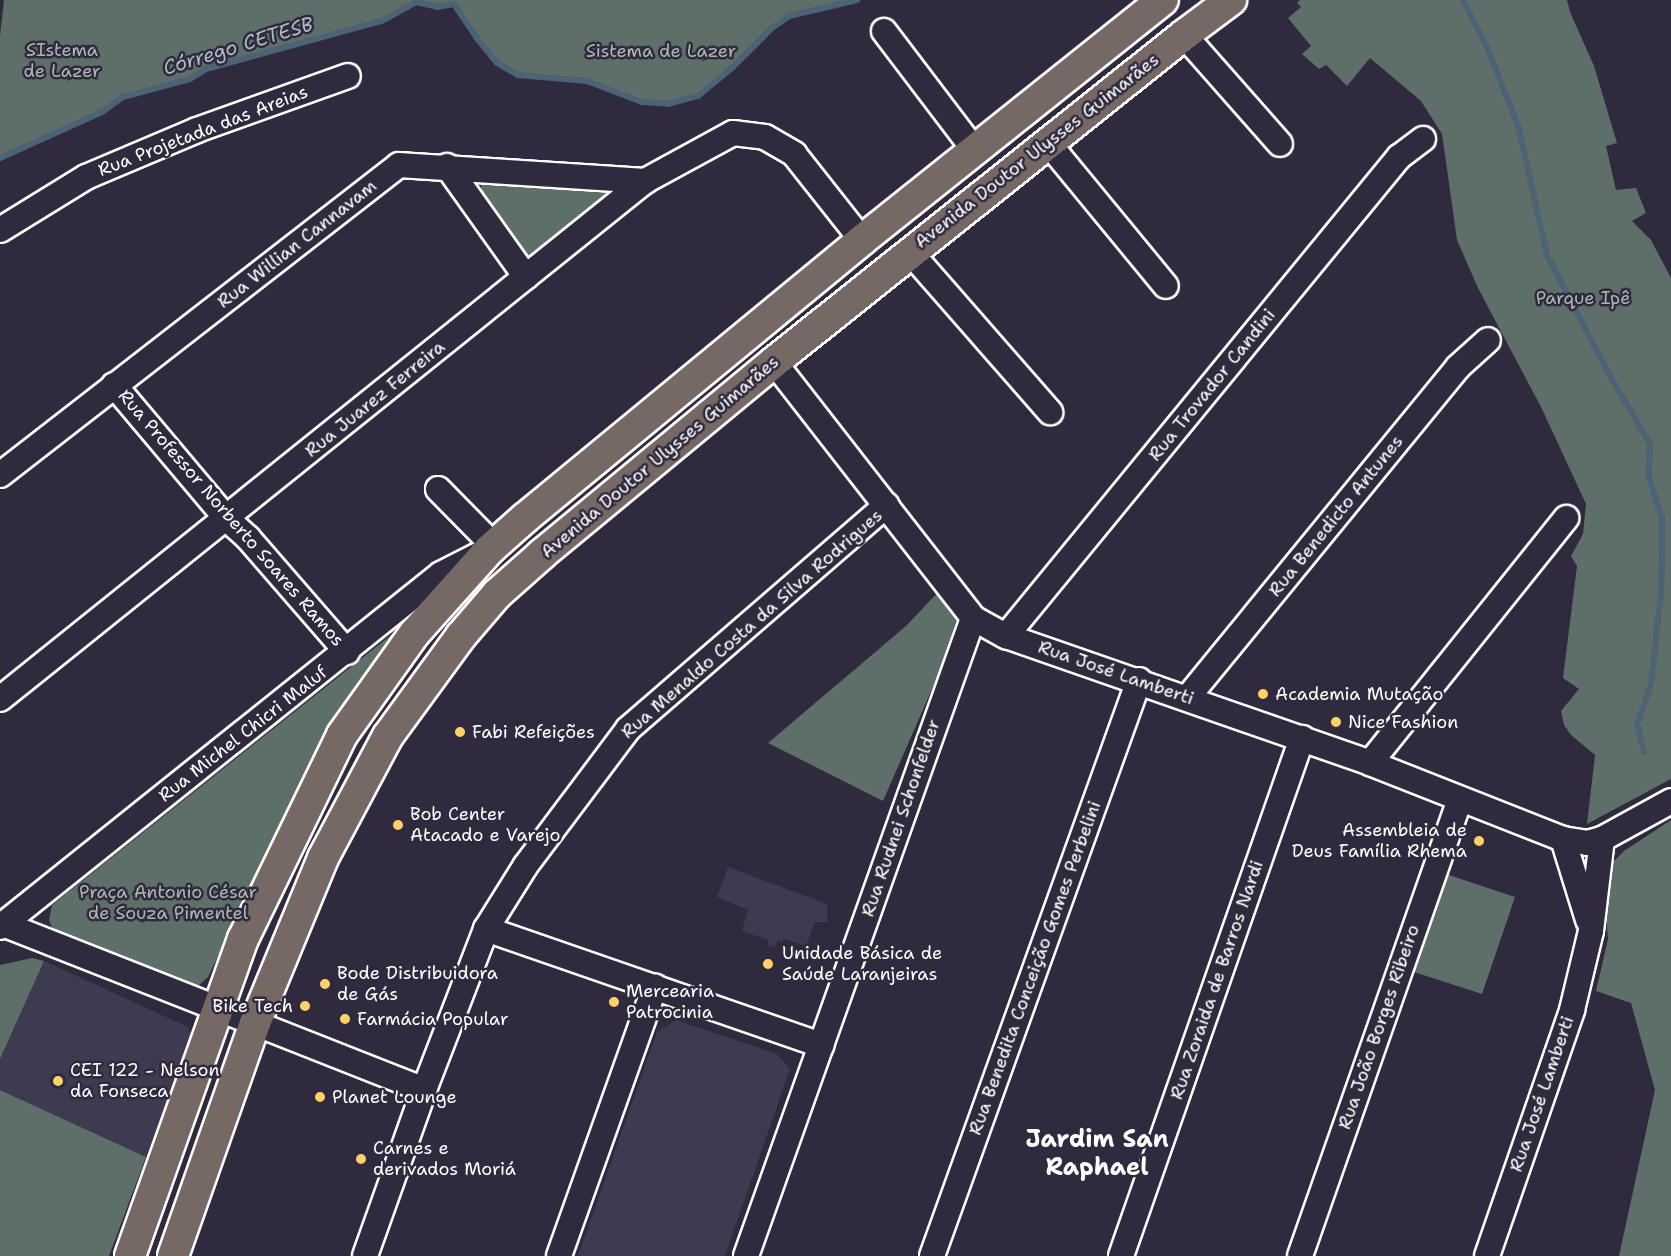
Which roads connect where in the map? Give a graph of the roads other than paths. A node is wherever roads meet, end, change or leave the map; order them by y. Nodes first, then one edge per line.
1 (1163, 0) edge
2 (1210, 5) edge
3 (885, 31) dead end
4 (1184, 35) junction
5 (348, 76) dead end
6 (1423, 139) dead end
7 (1048, 143) junction
8 (1280, 144) dead end
9 (975, 151) junction
10 (447, 166) junction
11 (645, 181) junction
12 (0, 230) edge
13 (862, 240) junction
14 (910, 252) junction
15 (526, 277) junction
16 (1166, 286) dead end
17 (1488, 340) dead end
18 (774, 362) junction
19 (114, 385) junction
20 (1050, 412) dead end
21 (0, 475) edge
22 (438, 489) dead end
23 (887, 505) junction
24 (226, 518) junction
25 (1566, 518) dead end
26 (492, 547) junction
27 (973, 618) junction
28 (1006, 636) junction
29 (347, 652) junction
30 (1139, 680) junction
31 (1188, 698) junction
32 (0, 699) edge
33 (1302, 738) junction
34 (1370, 763) junction
35 (1460, 799) junction
36 (1671, 801) edge
37 (1563, 839) junction
38 (1602, 839) junction
39 (2, 926) edge
40 (486, 929) junction
41 (1591, 931) junction
42 (655, 987) junction
43 (216, 1008) junction
44 (255, 1023) junction
45 (821, 1045) junction
46 (424, 1090) junction
47 (130, 1256) edge
48 (173, 1256) edge
49 (365, 1256) edge
50 (559, 1256) edge
51 (746, 1256) edge
52 (932, 1256) edge
53 (1121, 1256) edge
54 (1299, 1256) edge
55 (1486, 1256) edge

1 - 9 main road, Avenida Doutor Ulysses Guimarães
2 - 4 main road, Avenida Doutor Ulysses Guimarães
3 - 9 street
4 - 7 main road, Avenida Doutor Ulysses Guimarães
4 - 8 street
5 - 12 street, Rua Projetada das Areias
6 - 28 street, Rua Trovador Candini
7 - 14 main road, Avenida Doutor Ulysses Guimarães
7 - 16 street
9 - 13 main road, Avenida Doutor Ulysses Guimarães
10 - 11 street, Rua Willian Cannavam
10 - 15 street
10 - 19 street, Rua Willian Cannavam
11 - 13 street, Rua Juarez Ferreira
11 - 15 street, Rua Juarez Ferreira
13 - 26 main road, Avenida Doutor Ulysses Guimarães
14 - 18 main road, Avenida Doutor Ulysses Guimarães
14 - 20 street
15 - 24 street, Rua Juarez Ferreira
17 - 31 street, Rua Benedicto Antunes
18 - 23 street, Rua José Lamberti
18 - 44 main road, Avenida Doutor Ulysses Guimarães
19 - 21 street, Rua Willian Cannavam
19 - 24 street, Rua Professor Norberto Soares Ramos
22 - 26 street
23 - 27 street, Rua José Lamberti
23 - 40 street, Rua Menaldo Costa da Silva Rodrigues
24 - 29 street, Rua Professor Norberto Soares Ramos
24 - 32 street, Rua Juarez Ferreira
25 - 34 street
26 - 29 street, Rua Michel Chicri Maluf
26 - 43 main road, Avenida Doutor Ulysses Guimarães
27 - 28 street, Rua José Lamberti
27 - 45 street, Rua Rudnei Schonfelder
28 - 30 street, Rua José Lamberti
29 - 39 street, Rua Michel Chicri Maluf
30 - 31 street, Rua José Lamberti
30 - 52 street, Rua Benedita Conceição Gomes Perbelini
31 - 33 street, Rua José Lamberti
33 - 34 street, Rua José Lamberti
33 - 53 street, Rua Zoraida de Barros Nardi
34 - 35 street, Rua José Lamberti
35 - 37 street, Rua José Lamberti
35 - 54 street, Rua João Borges Ribeiro
36 - 38 street
37 - 38 street, Rua José Lamberti
37 - 41 street
38 - 41 street, Rua José Lamberti
39 - 43 street
40 - 42 street
40 - 46 street, Rua Menaldo Costa da Silva Rodrigues
41 - 55 street, Rua José Lamberti
42 - 45 street
42 - 50 street
43 - 44 street
43 - 47 main road, Avenida Doutor Ulysses Guimarães
44 - 46 street
44 - 48 main road, Avenida Doutor Ulysses Guimarães
45 - 51 street, Rua Rudnei Schonfelder
46 - 49 street, Rua Menaldo Costa da Silva Rodrigues

